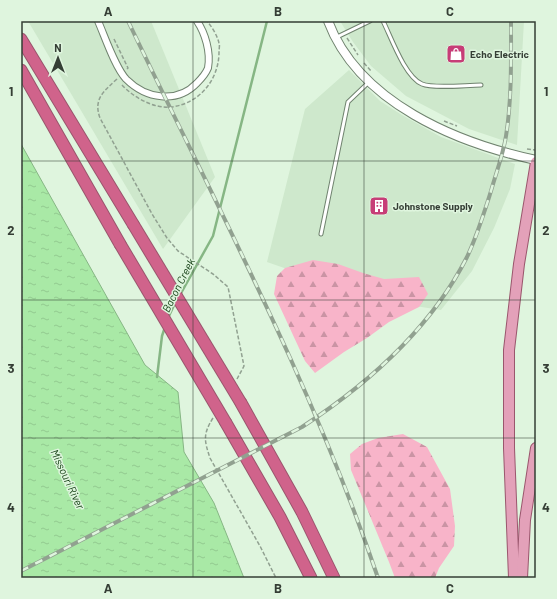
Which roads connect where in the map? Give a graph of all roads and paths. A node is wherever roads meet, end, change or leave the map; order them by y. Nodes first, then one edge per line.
1 (98, 21) edge
2 (197, 21) edge
3 (207, 21) edge
4 (328, 21) edge
5 (370, 21) edge
6 (383, 21) edge
7 (344, 33) junction
8 (336, 38) junction
9 (114, 39) dead end
10 (21, 40) edge
11 (128, 68) dead end
12 (21, 70) edge
13 (372, 73) dead end
14 (116, 79) dead end
15 (370, 82) junction
16 (121, 85) dead end
17 (481, 85) dead end
18 (442, 120) dead end
19 (460, 128) dead end
20 (522, 148) dead end
21 (536, 150) edge
22 (536, 161) edge
23 (321, 234) dead end
24 (213, 274) dead end
25 (536, 448) edge
26 (311, 578) edge
27 (334, 578) edge
28 (514, 578) edge
29 (522, 578) edge

1 - 2 street
3 - 16 path
4 - 8 street
5 - 7 lane
6 - 17 lane
7 - 8 lane
7 - 13 path
8 - 15 street
9 - 11 path
10 - 27 highway, bridge
12 - 26 highway, bridge
14 - 24 path
15 - 22 street
15 - 23 lane
18 - 19 path
20 - 21 path
22 - 28 main road
25 - 29 main road

